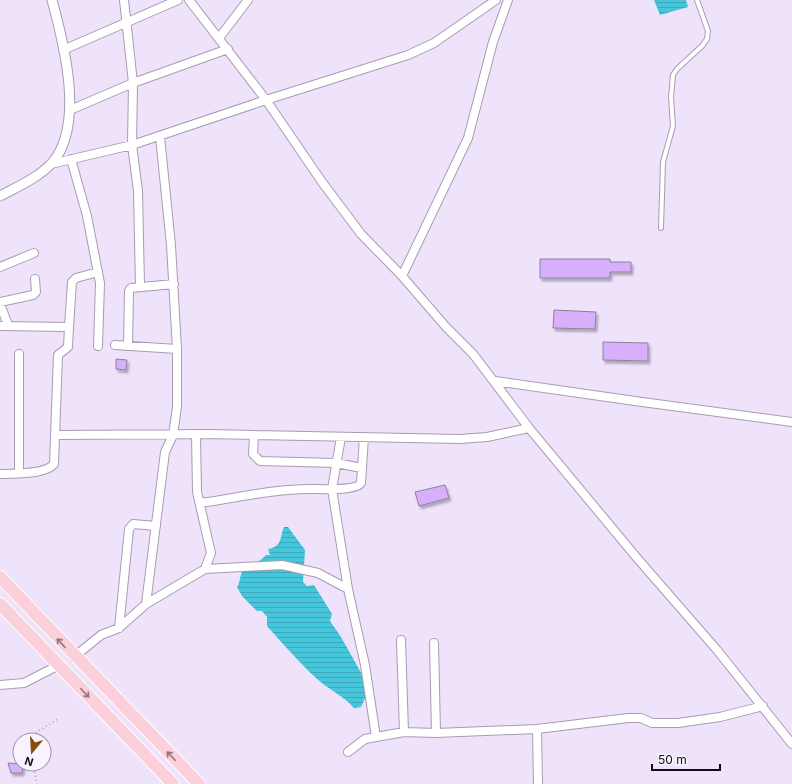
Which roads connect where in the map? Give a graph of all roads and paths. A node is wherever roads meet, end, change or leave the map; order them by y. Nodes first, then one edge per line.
1 (52, 0) edge
2 (124, 0) edge
3 (178, 0) edge
4 (189, 0) edge
5 (248, 0) edge
6 (496, 0) edge
7 (508, 0) edge
8 (697, 0) edge
9 (127, 22) junction
10 (219, 38) junction
11 (228, 49) junction
12 (63, 50) junction
13 (134, 83) junction
14 (266, 100) junction
15 (70, 110) junction
16 (160, 137) junction
17 (132, 146) junction
18 (71, 159) junction
19 (51, 164) junction
20 (0, 196) edge
21 (661, 228) dead end
22 (34, 253) dead end
23 (0, 267) edge
24 (98, 272) junction
25 (402, 276) junction
26 (35, 279) dead end
27 (174, 284) junction
28 (140, 286) junction
29 (0, 303) edge
30 (4, 325) edge
31 (69, 327) junction
32 (116, 345) dead end
33 (98, 346) dead end
34 (128, 346) junction
35 (177, 349) junction
36 (19, 354) dead end
37 (495, 381) junction
38 (792, 422) edge
39 (529, 428) junction
40 (196, 434) junction
41 (56, 435) junction
42 (173, 435) junction
43 (254, 435) junction
44 (340, 437) junction
45 (364, 437) junction
46 (336, 463) junction
47 (362, 468) junction
48 (19, 472) junction
49 (0, 474) edge
50 (332, 489) junction
51 (200, 503) junction
52 (156, 526) junction
53 (205, 569) junction
54 (0, 577) edge
55 (348, 589) junction
56 (0, 604) edge
57 (146, 604) junction
58 (119, 628) junction
59 (401, 640) dead end
60 (434, 643) dead end
61 (74, 656) junction
62 (59, 665) junction
63 (0, 685) edge
64 (763, 706) junction
65 (58, 719) dead end
66 (537, 729) junction
67 (37, 732) edge
68 (404, 732) junction
69 (436, 733) junction
70 (376, 737) junction
71 (792, 744) edge
72 (348, 752) dead end
73 (35, 772) edge
74 (37, 784) edge
75 (173, 784) edge
76 (199, 784) edge
77 (538, 784) edge

1 - 12 street
2 - 9 street
3 - 9 street
4 - 10 street
5 - 10 street
6 - 14 street
7 - 25 street
8 - 21 lane
9 - 12 street
9 - 13 street
10 - 11 street
11 - 13 street
11 - 14 street
12 - 15 street
13 - 15 street
13 - 17 street
14 - 16 street
14 - 25 street
15 - 19 street
16 - 17 street
16 - 27 street
17 - 18 street
17 - 28 street
18 - 19 street
18 - 24 street
19 - 20 street
22 - 23 street
24 - 31 street
24 - 33 street
25 - 37 street
26 - 29 street
27 - 28 street
27 - 35 street
28 - 34 street
29 - 30 street
30 - 31 street
31 - 41 street
32 - 34 street
34 - 35 street
35 - 42 street
36 - 48 street
37 - 38 street
37 - 39 street
39 - 45 street
39 - 64 street
40 - 42 street
40 - 43 street
40 - 51 street
41 - 42 street
41 - 48 street
42 - 52 street
43 - 44 street
43 - 46 street
44 - 45 street
44 - 46 street
45 - 47 street
46 - 47 street
46 - 50 street
47 - 50 street
48 - 49 street
50 - 51 street
50 - 55 street
51 - 53 street
52 - 57 street
52 - 58 street
53 - 55 street
53 - 57 street
61 -> 54 main road
55 - 70 street
56 - 62 main road
57 - 58 street
58 - 61 street
59 - 68 street
60 - 69 street
76 -> 61 main road
62 - 63 street
62 -> 75 main road
64 - 66 street
64 - 71 street
65 - 67 path
66 - 69 street
66 - 77 street
68 - 69 street
68 - 70 street
70 - 72 street
73 - 74 path

